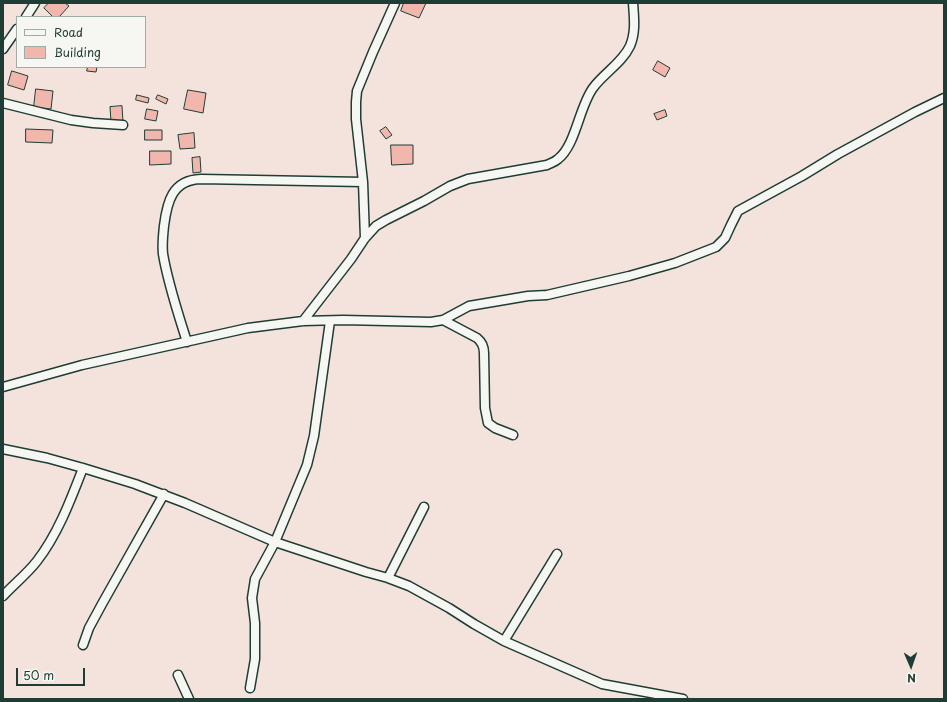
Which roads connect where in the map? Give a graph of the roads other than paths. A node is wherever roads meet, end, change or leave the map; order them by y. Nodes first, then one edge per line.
1 (35, 3) edge
2 (395, 3) edge
3 (633, 3) edge
4 (27, 16) edge
5 (16, 30) edge
6 (3, 49) edge
7 (944, 98) edge
8 (3, 103) edge
9 (123, 125) dead end
10 (363, 182) junction
11 (365, 238) junction
12 (443, 320) junction
13 (303, 321) junction
14 (330, 321) junction
15 (187, 342) junction
16 (3, 386) edge
17 (513, 435) dead end
18 (3, 449) edge
19 (83, 468) junction
20 (164, 494) junction
21 (424, 507) dead end
22 (275, 542) junction
23 (557, 554) dead end
24 (388, 578) junction
25 (3, 596) edge
26 (504, 640) junction
27 (83, 645) dead end
28 (178, 675) dead end
29 (250, 688) dead end
30 (189, 699) edge
31 (683, 699) edge

1 - 4 street
2 - 10 street
3 - 11 street
5 - 6 street
7 - 12 street
8 - 9 street
10 - 11 street
10 - 15 street
11 - 13 street
12 - 14 street
12 - 17 street
13 - 14 street
13 - 15 street
14 - 22 street
15 - 16 street
18 - 19 street
19 - 20 street
19 - 25 street
20 - 22 street
20 - 27 street
21 - 24 street
22 - 24 street
22 - 29 street
23 - 26 street
24 - 26 street
26 - 31 street
28 - 30 street

